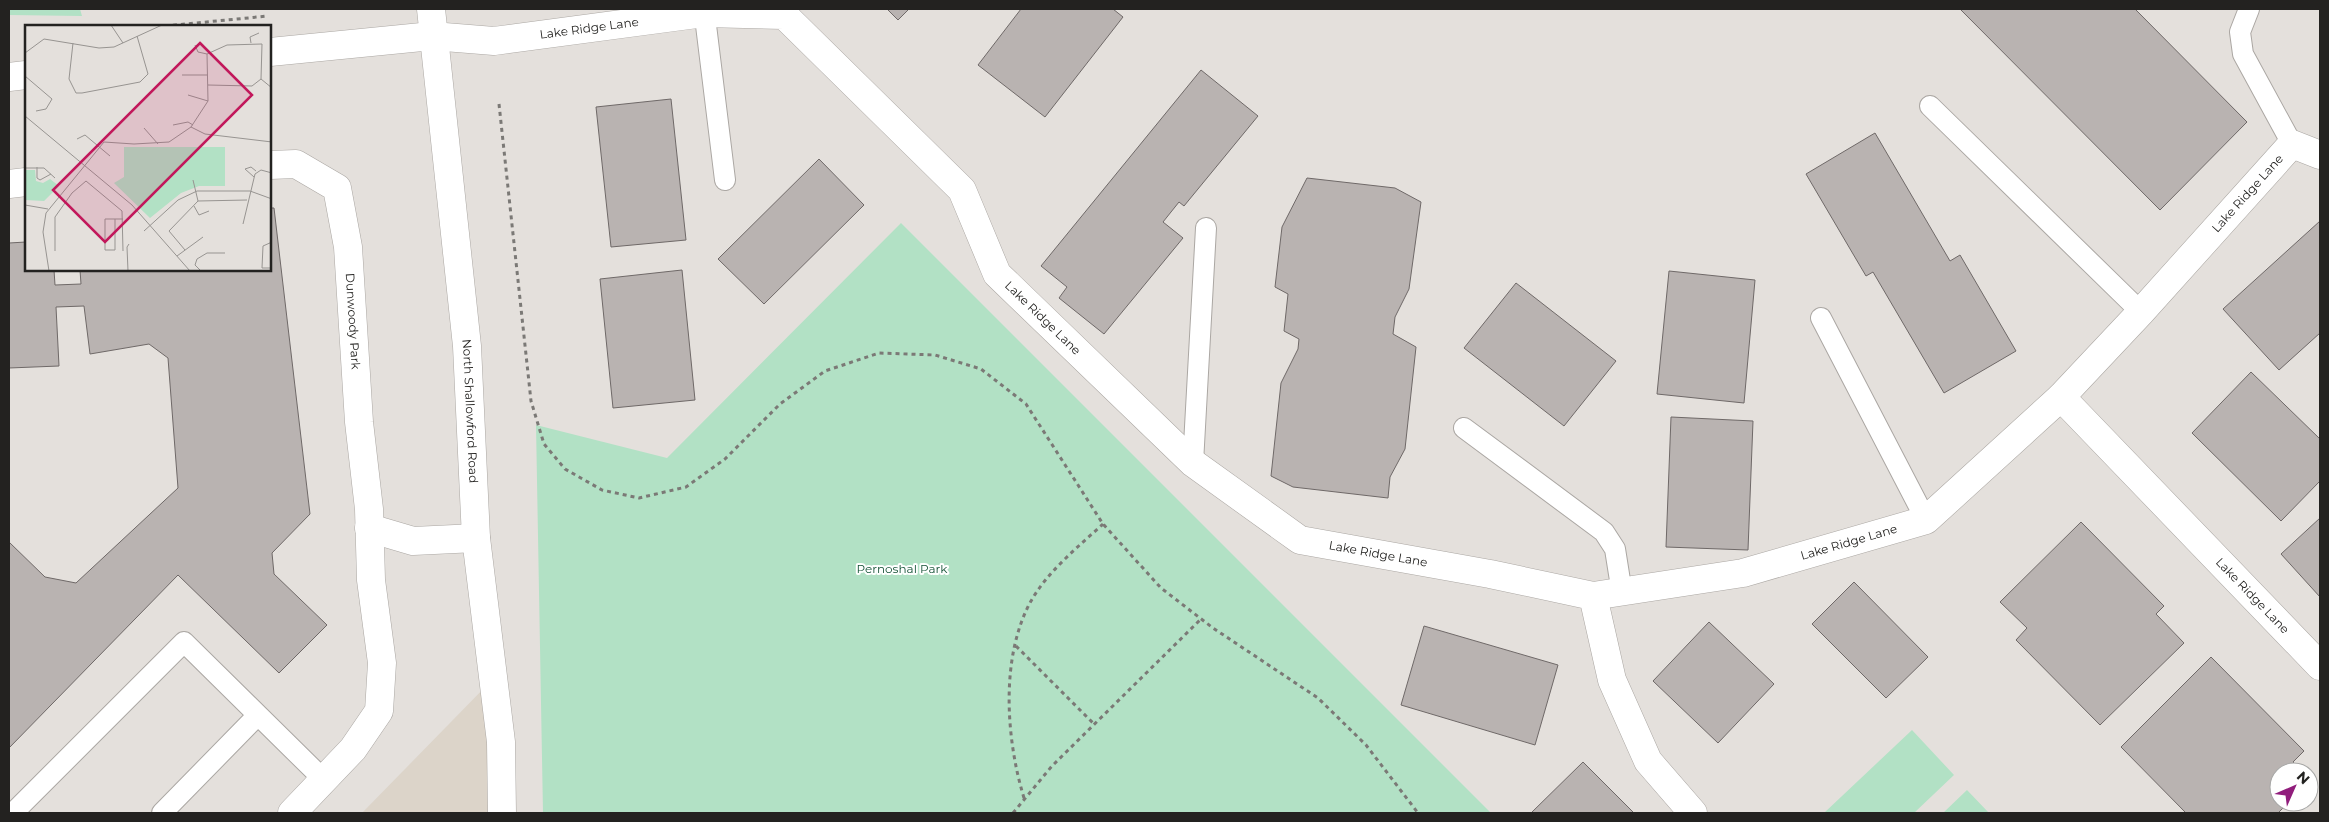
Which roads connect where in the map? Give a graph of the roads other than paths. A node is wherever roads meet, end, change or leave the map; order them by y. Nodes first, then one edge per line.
1 (431, 9) edge
2 (2249, 9) edge
3 (704, 11) edge
4 (432, 36) junction
5 (271, 52) edge
6 (25, 75) edge
7 (9, 77) edge
8 (1930, 106) dead end
9 (2292, 144) junction
10 (2320, 155) edge
11 (271, 165) edge
12 (724, 180) dead end
13 (25, 182) edge
14 (9, 184) edge
15 (1206, 228) dead end
16 (2141, 312) junction
17 (1821, 318) dead end
18 (2061, 397) junction
19 (1464, 428) dead end
20 (1194, 463) junction
21 (1926, 520) junction
22 (369, 528) junction
23 (476, 538) junction
24 (1622, 592) junction
25 (1593, 596) junction
26 (2320, 666) edge
27 (258, 715) junction
28 (325, 781) junction
29 (13, 813) edge
30 (162, 813) edge
31 (292, 813) edge
32 (502, 813) edge
33 (1693, 813) edge

1 - 4 street, North Shallowford Road
2 - 9 lane
3 - 4 street, Lake Ridge Lane
3 - 12 lane
3 - 20 street, Lake Ridge Lane
4 - 5 street
4 - 23 street, North Shallowford Road
6 - 7 street
8 - 16 lane
9 - 10 street, Lake Ridge Lane
9 - 16 street, Lake Ridge Lane
11 - 22 street, Dunwoody Park
13 - 14 street
15 - 20 lane
16 - 18 street, Lake Ridge Lane
17 - 21 lane
18 - 21 street, Lake Ridge Lane
18 - 26 street, Lake Ridge Lane
19 - 24 lane
20 - 25 street, Lake Ridge Lane
21 - 24 street, Lake Ridge Lane
22 - 23 street
22 - 28 street, Dunwoody Park
23 - 32 street, North Shallowford Road
24 - 25 street, Lake Ridge Lane
25 - 33 street
27 - 28 lane
27 - 29 lane
27 - 30 lane
28 - 31 street, Dunwoody Park

